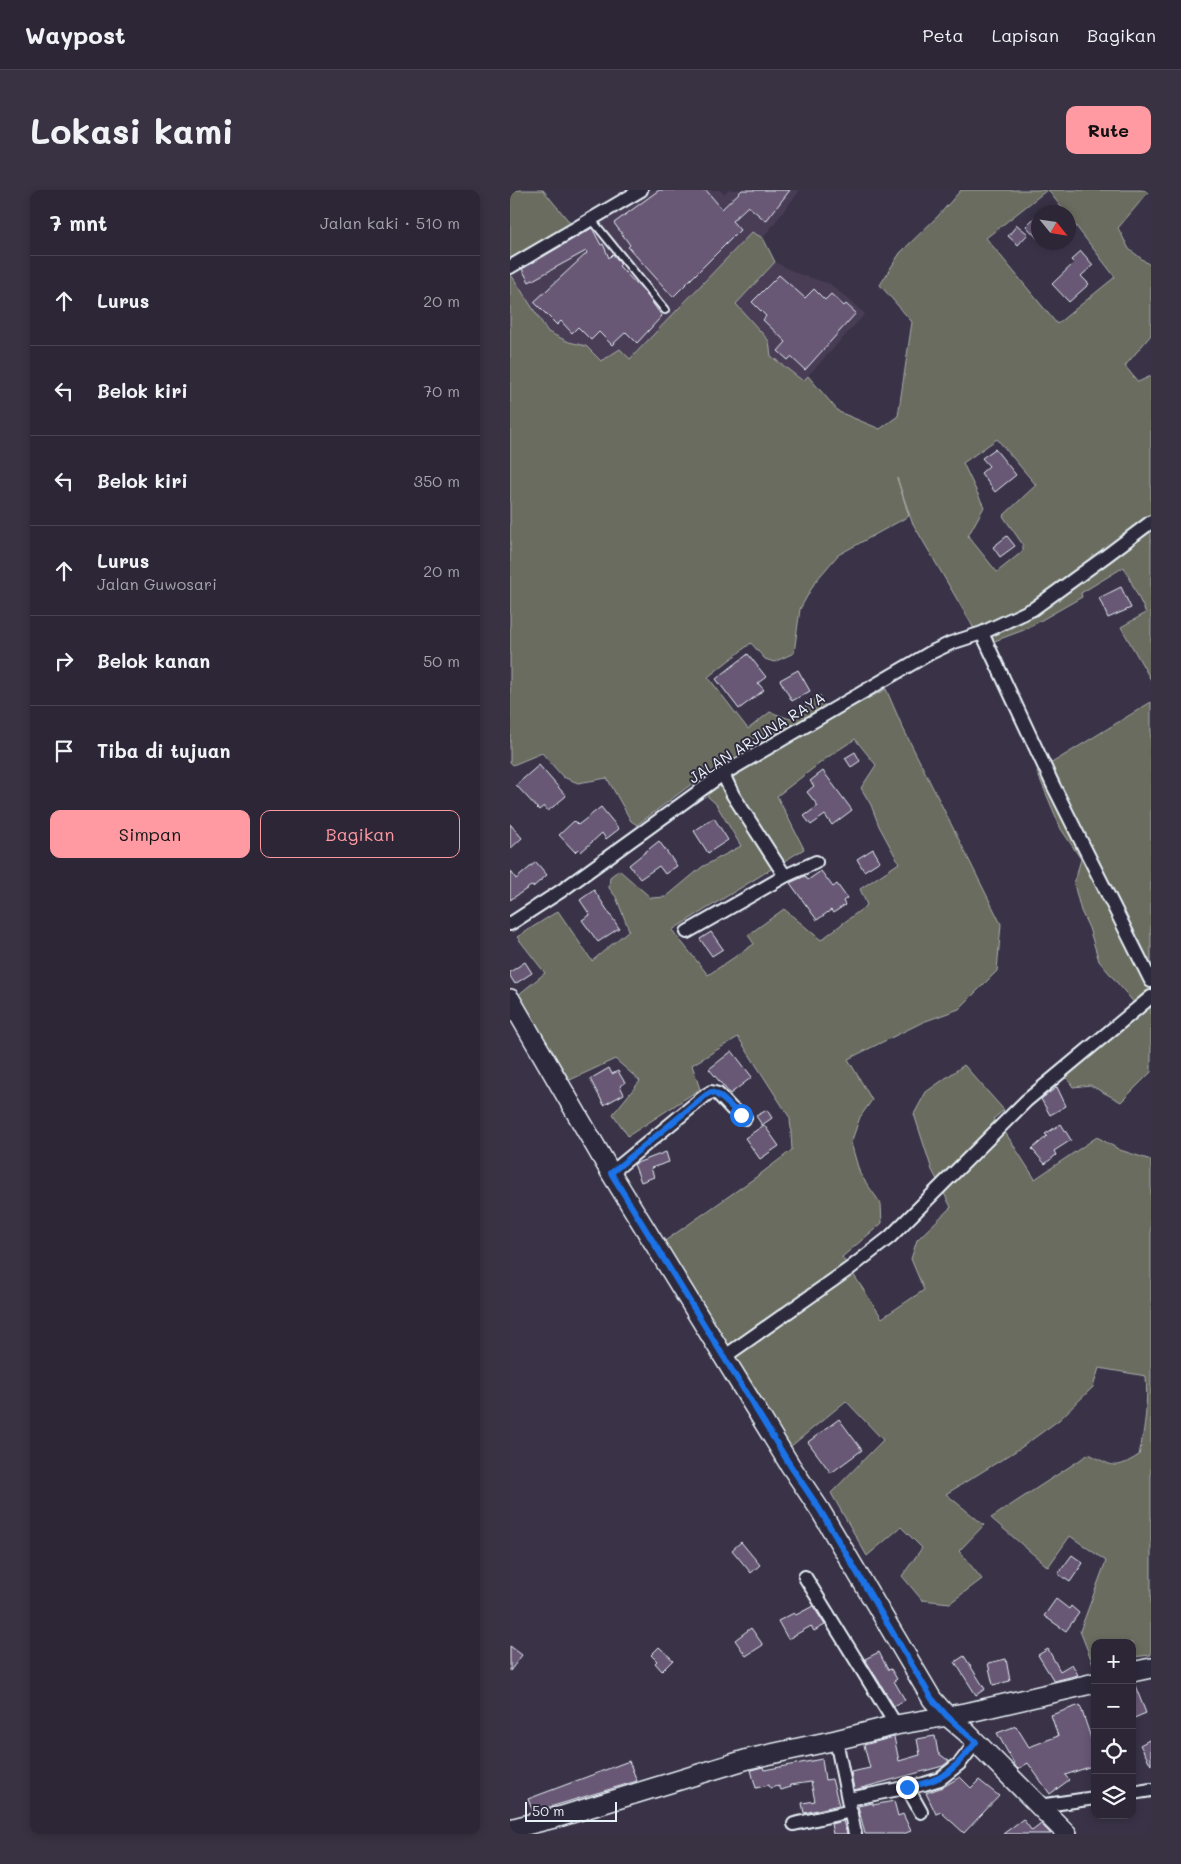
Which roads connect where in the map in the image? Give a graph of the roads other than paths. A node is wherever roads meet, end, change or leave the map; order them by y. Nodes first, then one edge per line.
1 (641, 190) edge
2 (592, 220) junction
3 (510, 267) edge
4 (665, 310) dead end
5 (1151, 522) edge
6 (982, 633) junction
7 (722, 774) junction
8 (816, 862) dead end
9 (785, 876) junction
10 (510, 924) edge
11 (687, 932) dead end
12 (1151, 981) edge
13 (1151, 997) edge
14 (510, 999) edge
15 (745, 1118) dead end
16 (611, 1173) junction
17 (724, 1357) junction
18 (806, 1577) dead end
19 (1151, 1668) edge
20 (1136, 1671) edge
21 (1091, 1683) edge
22 (947, 1716) junction
23 (896, 1725) junction
24 (836, 1740) junction
25 (976, 1742) junction
26 (907, 1787) junction
27 (1151, 1790) edge
28 (1136, 1792) edge
29 (1091, 1799) edge
30 (850, 1805) junction
31 (1039, 1806) junction
32 (921, 1812) dead end
33 (794, 1824) dead end
34 (510, 1829) edge
35 (855, 1834) edge
36 (1067, 1834) edge

1 - 2 street
2 - 3 street
2 - 4 lane
5 - 6 street, JALAN ARJUNA RAYA
6 - 7 street, JALAN ARJUNA RAYA
6 - 12 street
7 - 9 street
7 - 10 street, JALAN ARJUNA RAYA
8 - 9 street
9 - 11 street
13 - 17 street
14 - 16 street
15 - 16 street
16 - 17 street
17 - 22 street
18 - 23 street
19 - 20 street
21 - 22 street
22 - 23 street
22 - 25 street
23 - 24 street
24 - 30 street
24 - 34 street
25 - 26 street
25 - 31 street
26 - 30 street
26 - 32 street
27 - 28 street
29 - 31 street
30 - 33 street
30 - 35 street
31 - 36 street

